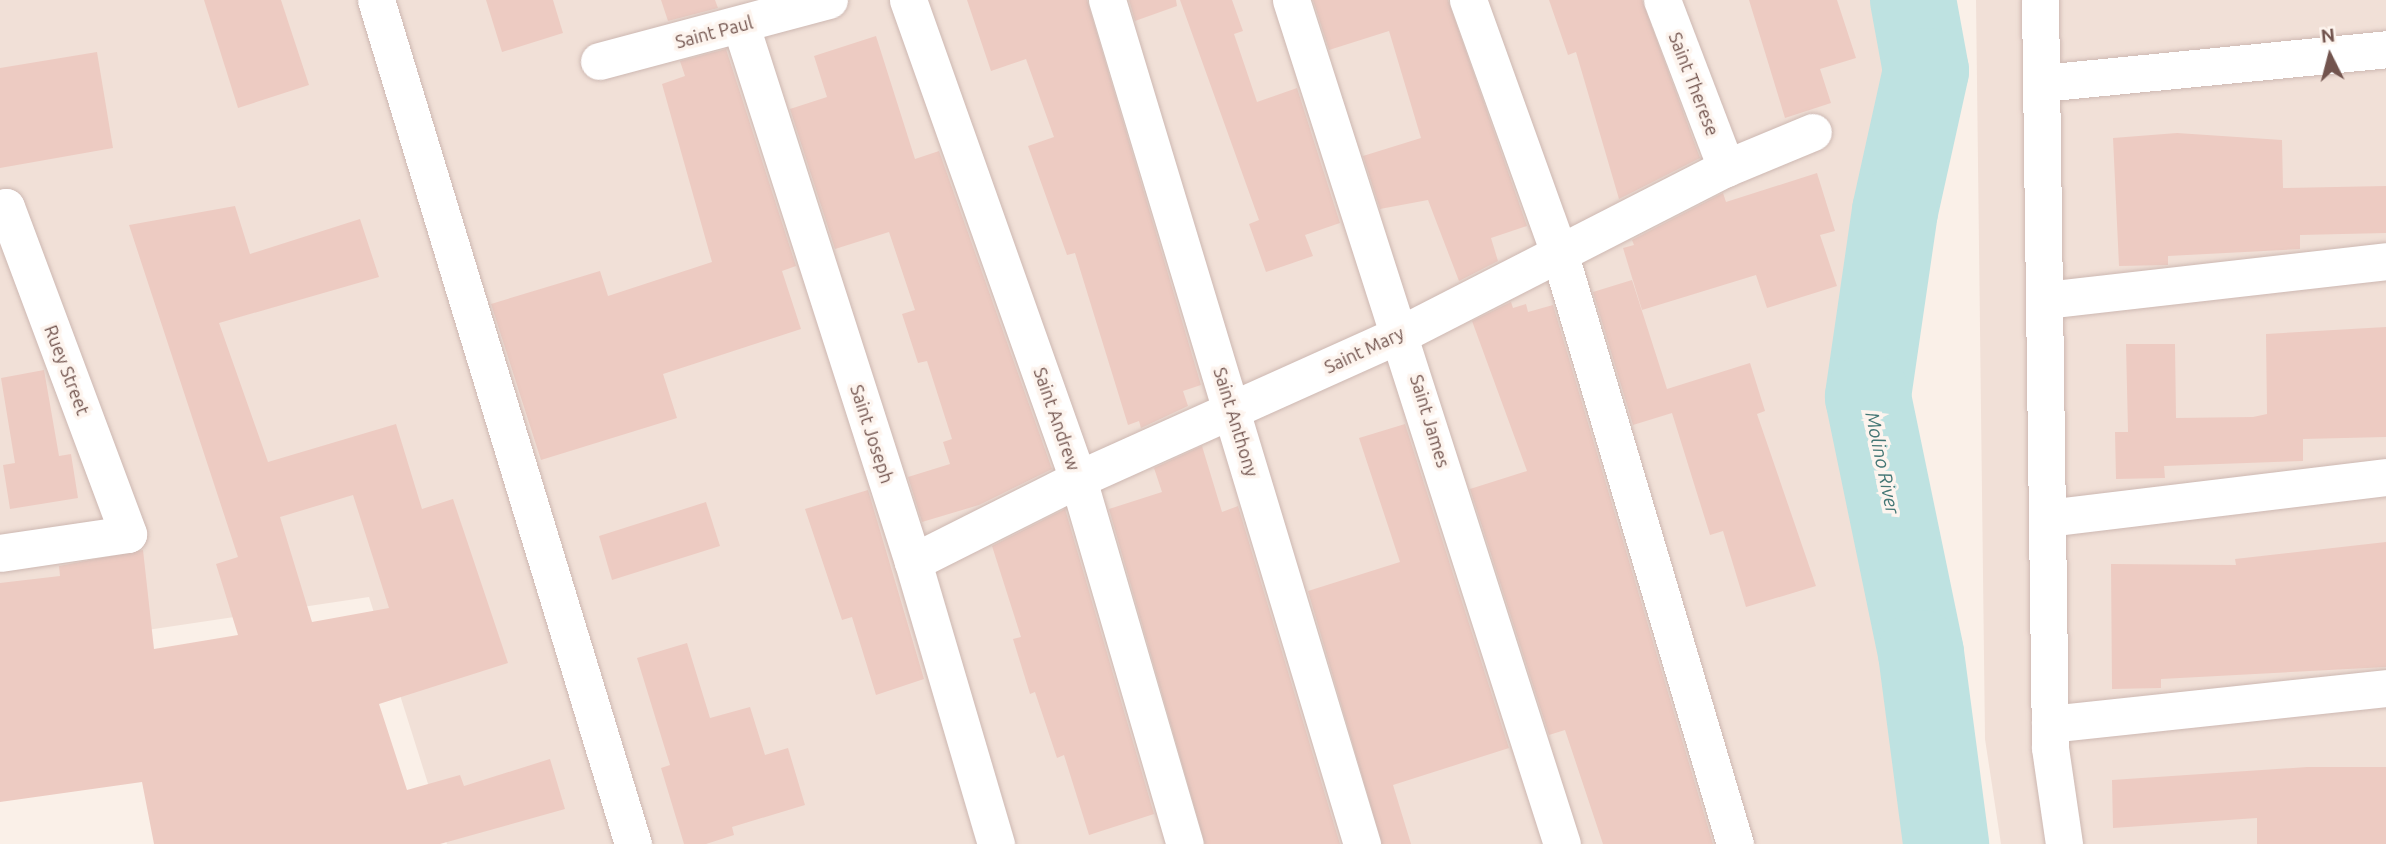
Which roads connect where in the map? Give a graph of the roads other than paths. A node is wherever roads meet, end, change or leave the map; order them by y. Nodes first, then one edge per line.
1 (376, 0) edge
2 (829, 0) edge
3 (908, 0) edge
4 (1107, 0) edge
5 (1291, 0) edge
6 (1468, 0) edge
7 (1662, 0) edge
8 (2040, 0) edge
9 (741, 26) junction
10 (2386, 48) edge
11 (599, 61) dead end
12 (2042, 83) junction
13 (1813, 132) dead end
14 (1726, 168) junction
15 (3, 207) edge
16 (1560, 255) junction
17 (2386, 261) edge
18 (2045, 300) junction
19 (1403, 333) junction
20 (1233, 411) junction
21 (2386, 477) edge
22 (1078, 479) junction
23 (2048, 518) junction
24 (0, 553) edge
25 (913, 562) junction
26 (2386, 688) edge
27 (2050, 724) junction
28 (633, 844) edge
29 (996, 844) edge
30 (1185, 844) edge
31 (1362, 844) edge
32 (1562, 844) edge
33 (1735, 844) edge
34 (2064, 844) edge

1 - 28 street
2 - 9 street, Saint Paul
3 - 22 street, Saint Andrew
4 - 20 street, Saint Anthony
5 - 19 street, Saint James
6 - 16 street
7 - 14 street, Saint Therese
8 - 12 street
9 - 11 street, Saint Paul
9 - 25 street, Saint Joseph
10 - 12 street
12 - 18 street
13 - 14 street, Saint Mary
14 - 16 street, Saint Mary
15 - 24 street, Ruey Street
16 - 19 street, Saint Mary
16 - 33 street
17 - 18 street
18 - 23 street
19 - 20 street, Saint Mary
19 - 32 street, Saint James
20 - 22 street, Saint Mary
20 - 31 street, Saint Anthony
21 - 23 street
22 - 25 street, Saint Mary
22 - 30 street, Saint Andrew
23 - 27 street
25 - 29 street, Saint Joseph
26 - 27 street
27 - 34 street

